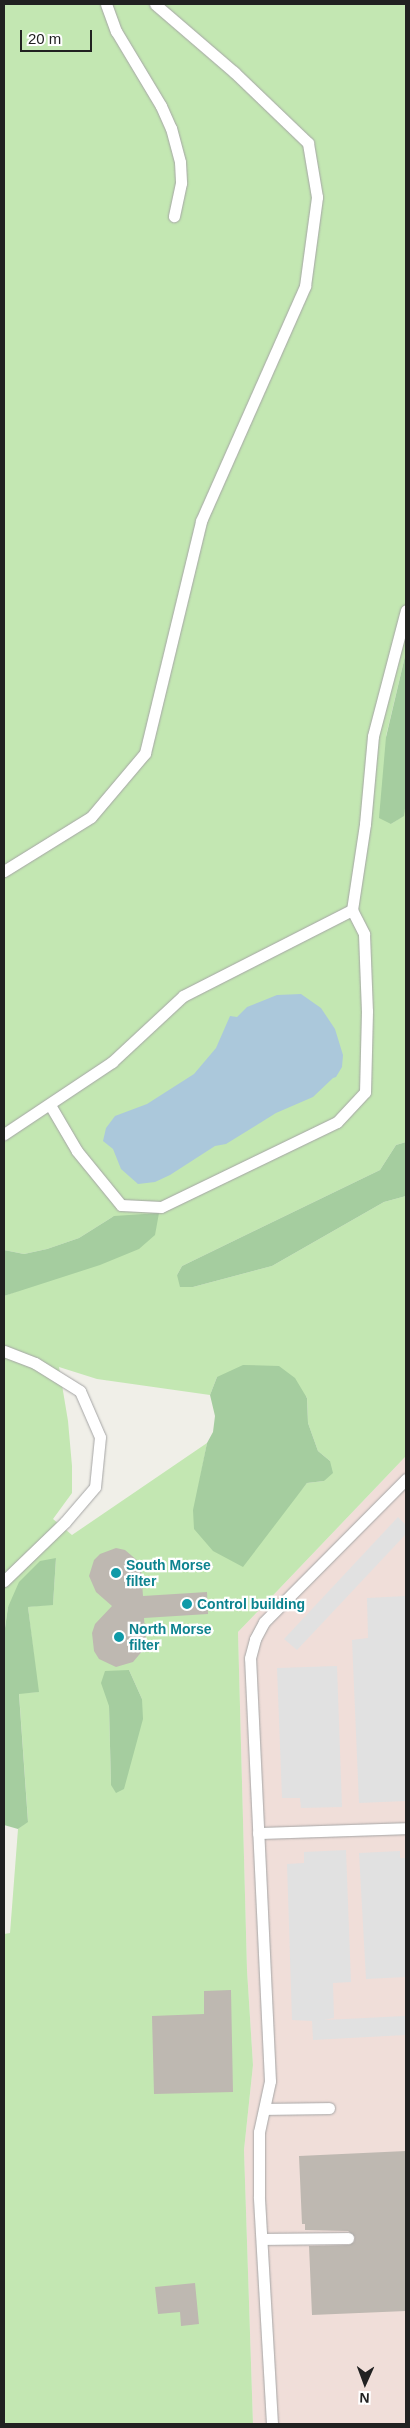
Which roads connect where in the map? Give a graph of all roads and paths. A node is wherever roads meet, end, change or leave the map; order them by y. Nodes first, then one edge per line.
1 (106, 4) edge
2 (155, 4) edge
3 (174, 216) dead end
4 (406, 610) edge
5 (4, 871) edge
6 (352, 910) junction
7 (50, 1105) junction
8 (4, 1134) edge
9 (4, 1351) edge
10 (406, 1479) edge
11 (4, 1581) edge
12 (406, 1828) edge
13 (258, 1833) junction
14 (329, 2108) dead end
15 (266, 2109) junction
16 (348, 2238) dead end
17 (262, 2240) junction
18 (272, 2424) edge

1 - 3 lane
2 - 5 lane
4 - 6 lane
6 - 7 lane
6 - 7 lane
7 - 8 lane
9 - 11 lane
10 - 13 lane
12 - 13 lane
13 - 15 lane
14 - 15 lane
15 - 17 lane
16 - 17 lane
17 - 18 lane

